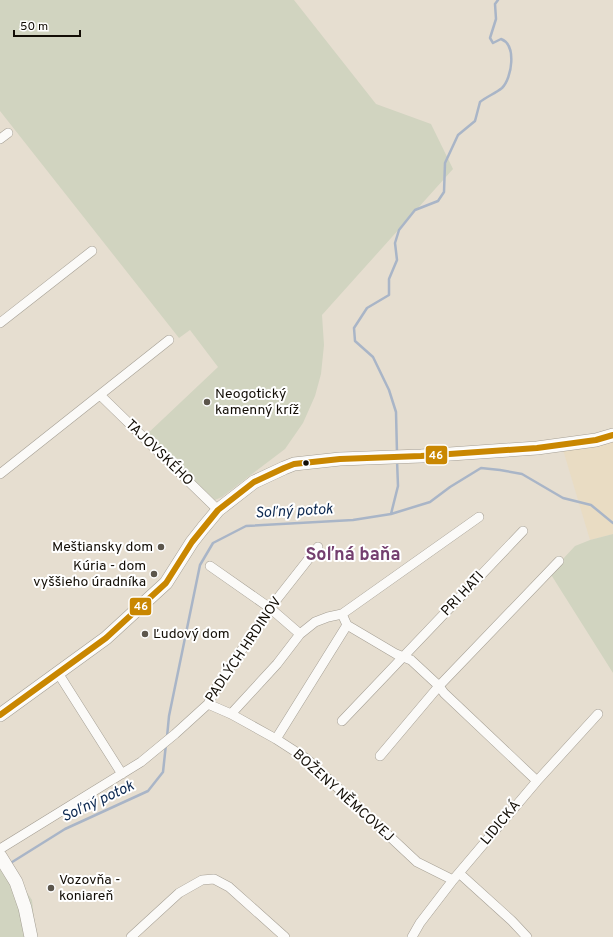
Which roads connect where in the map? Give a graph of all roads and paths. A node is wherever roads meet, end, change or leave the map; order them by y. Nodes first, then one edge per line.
1 (8, 132) dead end
2 (0, 139) edge
3 (92, 252) dead end
4 (0, 323) edge
5 (169, 340) dead end
6 (100, 395) junction
7 (613, 435) edge
8 (0, 474) edge
9 (218, 510) junction
10 (479, 517) dead end
11 (523, 532) dead end
12 (318, 546) dead end
13 (558, 561) dead end
14 (210, 566) dead end
15 (270, 608) junction
16 (342, 614) junction
17 (347, 625) junction
18 (300, 634) junction
19 (404, 657) junction
20 (58, 673) junction
21 (439, 686) junction
22 (208, 704) junction
23 (231, 714) junction
24 (598, 714) dead end
25 (0, 715) edge
26 (342, 720) dead end
27 (276, 739) junction
28 (380, 756) dead end
29 (122, 774) junction
30 (537, 781) junction
31 (1, 854) edge
32 (456, 877) junction
33 (31, 937) edge
34 (131, 937) edge
35 (285, 937) edge
36 (412, 937) edge
37 (527, 937) edge

1 - 2 street
3 - 4 street
5 - 6 street
6 - 8 street
6 - 9 street, TAJOVSKÉHO
7 - 9 street
9 - 20 street
10 - 16 street
11 - 19 street, PRI HATI
12 - 15 street, PADLÝCH HRDINOV
13 - 21 street
14 - 15 street
15 - 18 street
15 - 22 street, PADLÝCH HRDINOV
16 - 17 street
16 - 18 street
17 - 19 street
17 - 27 street
18 - 23 street
19 - 21 street
19 - 26 street, PRI HATI
20 - 25 street
20 - 29 street
21 - 28 street
21 - 30 street
22 - 23 street, BOŽENY NĚMCOVEJ
22 - 29 street, PADLÝCH HRDINOV
23 - 27 street, BOŽENY NĚMCOVEJ
24 - 30 street, LIDICKÁ
27 - 32 street, BOŽENY NĚMCOVEJ
29 - 31 street, PADLÝCH HRDINOV
30 - 32 street, LIDICKÁ
31 - 33 street
32 - 36 street, LIDICKÁ
32 - 37 street, BOŽENY NĚMCOVEJ
34 - 35 street

